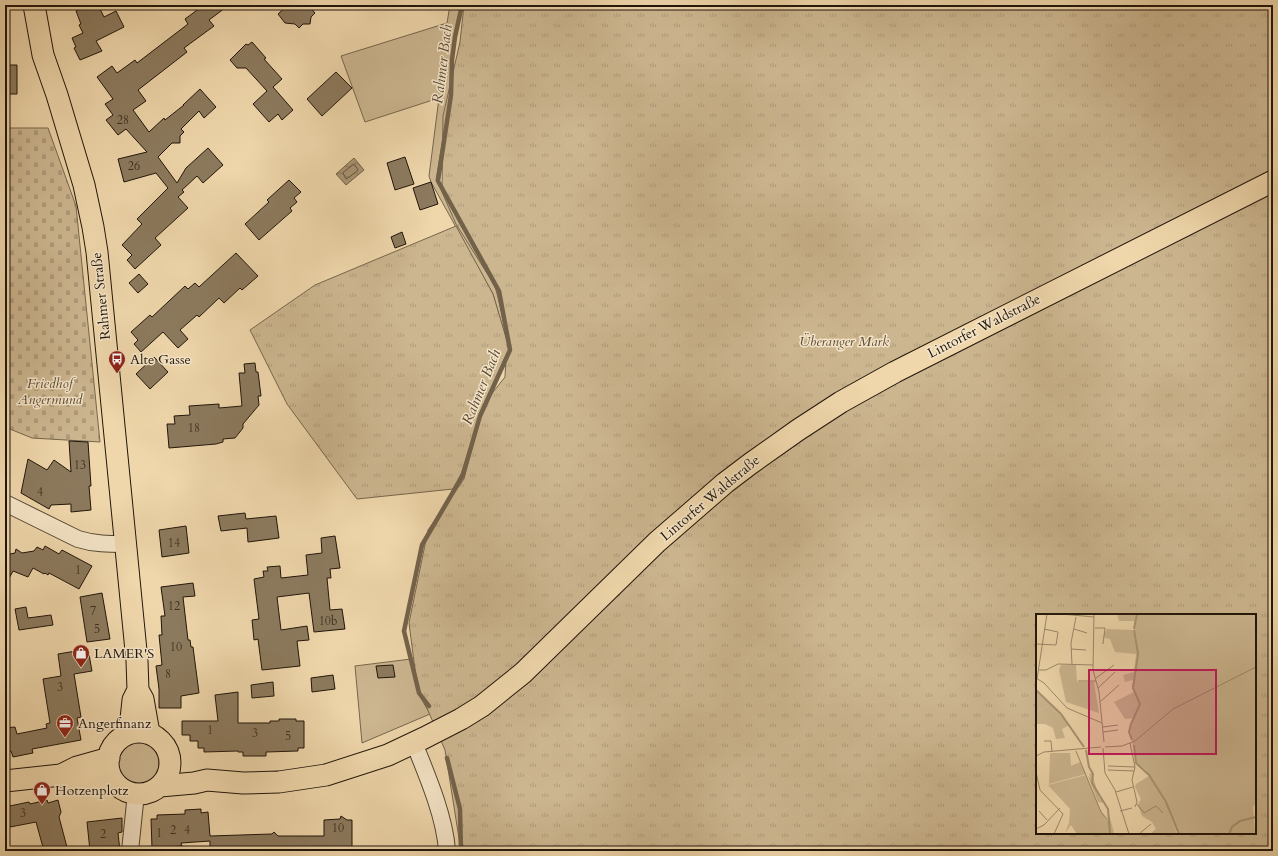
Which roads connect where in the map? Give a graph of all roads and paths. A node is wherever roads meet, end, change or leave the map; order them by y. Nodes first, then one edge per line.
1 (34, 5) edge
2 (1273, 181) edge
3 (5, 503) edge
4 (125, 544) junction
5 (138, 690) junction
6 (149, 733) junction
7 (127, 734) junction
8 (414, 743) junction
9 (109, 758) junction
10 (170, 763) junction
11 (61, 775) junction
12 (113, 780) junction
13 (207, 780) junction
14 (5, 781) edge
15 (160, 786) junction
16 (136, 793) junction
17 (130, 851) edge
18 (447, 851) edge

1 - 4 main road, Rahmer Straße
2 - 8 main road, Lintorfer Waldstraße
3 - 4 street
4 - 5 main road, Rahmer Straße
5 - 6 main road, Rahmer Straße
5 - 7 main road, Rahmer Straße
6 - 7 main road
6 - 10 main road
7 - 9 main road
8 - 13 main road, Lintorfer Waldstraße
8 - 18 street
9 - 11 main road
9 - 12 main road
10 - 13 main road
10 - 15 main road
11 - 12 main road
11 - 14 main road
12 - 16 main road
13 - 15 main road, Lintorfer Waldstraße
15 - 16 main road
16 - 17 street

